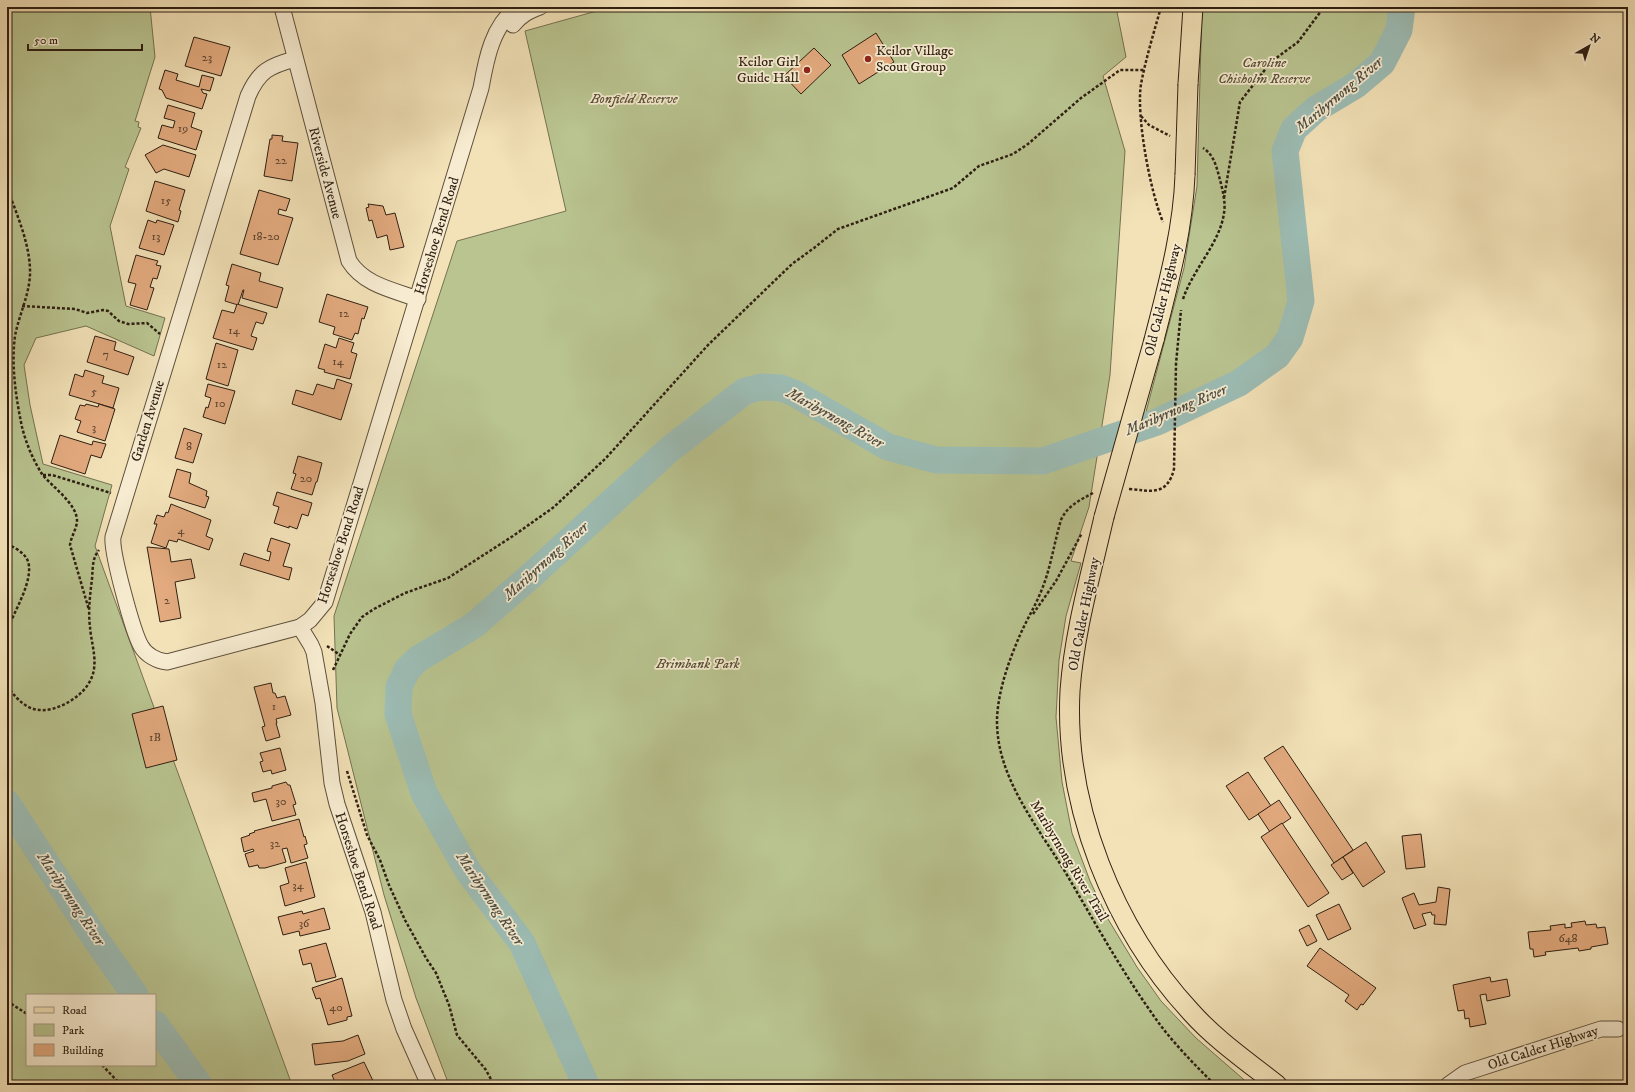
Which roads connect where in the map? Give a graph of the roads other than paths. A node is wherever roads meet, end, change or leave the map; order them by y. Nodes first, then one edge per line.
1 (282, 7) edge
2 (540, 7) edge
3 (1186, 7) edge
4 (1193, 7) edge
5 (513, 10) edge
6 (295, 59) junction
7 (1188, 84) junction
8 (418, 299) junction
9 (300, 627) junction
10 (1618, 1029) dead end
11 (428, 1085) edge
12 (1277, 1085) edge
13 (1448, 1085) edge

1 - 6 street, Riverside Avenue
2 - 5 street
3 - 7 main road, Old Calder Highway
4 - 7 main road, Old Calder Highway
5 - 8 street, Horseshoe Bend Road
6 - 8 street, Riverside Avenue
6 - 9 street, Garden Avenue
7 - 12 main road, Old Calder Highway, bridge
8 - 9 street, Horseshoe Bend Road
9 - 11 street, Horseshoe Bend Road
10 - 13 street, Old Calder Highway

